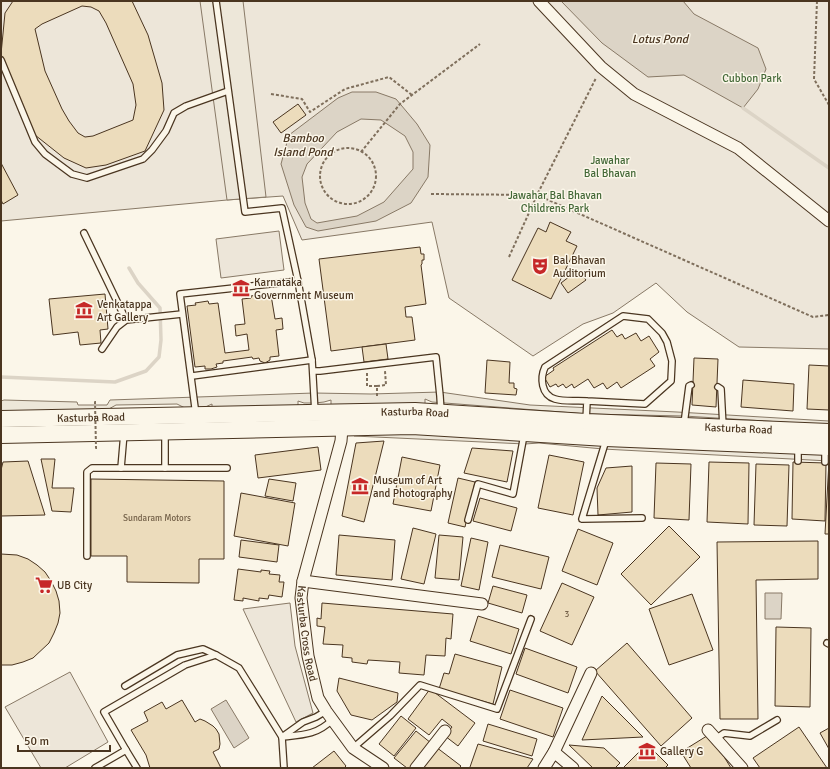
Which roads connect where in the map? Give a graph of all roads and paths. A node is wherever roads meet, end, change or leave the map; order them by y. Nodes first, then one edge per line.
1 (216, 1) edge
2 (539, 1) edge
3 (817, 1) edge
4 (480, 44) dead end
5 (1, 60) edge
6 (602, 67) junction
7 (228, 91) junction
8 (271, 94) dead end
9 (412, 95) junction
10 (829, 105) edge
11 (361, 152) junction
12 (431, 194) dead end
13 (537, 195) junction
14 (829, 221) edge
15 (84, 234) dead end
16 (509, 257) dead end
17 (298, 281) junction
18 (182, 314) junction
19 (829, 315) edge
20 (126, 320) junction
21 (102, 349) dead end
22 (312, 360) junction
23 (384, 363) junction
24 (366, 365) junction
25 (312, 371) junction
26 (192, 376) junction
27 (377, 386) junction
28 (691, 386) dead end
29 (718, 387) dead end
30 (378, 396) dead end
31 (587, 401) junction
32 (96, 402) dead end
33 (441, 412) junction
34 (316, 413) junction
35 (196, 415) junction
36 (1, 419) edge
37 (586, 422) junction
38 (684, 426) junction
39 (342, 428) junction
40 (723, 428) junction
41 (124, 432) junction
42 (165, 432) junction
43 (525, 433) junction
44 (1, 435) edge
45 (606, 438) junction
46 (827, 447) edge
47 (98, 448) dead end
48 (121, 468) junction
49 (165, 468) junction
50 (227, 468) dead end
51 (642, 518) dead end
52 (468, 520) dead end
53 (87, 556) dead end
54 (303, 581) junction
55 (482, 604) dead end
56 (531, 619) dead end
57 (216, 655) junction
58 (592, 673) dead end
59 (125, 686) dead end
60 (326, 711) junction
61 (332, 720) junction
62 (777, 720) dead end
63 (708, 730) dead end
64 (445, 731) dead end
65 (282, 737) junction
66 (717, 738) junction
67 (353, 748) junction
68 (126, 750) junction
69 (554, 752) junction
70 (95, 768) edge
71 (137, 768) edge
72 (285, 768) edge
73 (383, 768) edge
74 (416, 768) edge
75 (544, 768) edge
76 (573, 768) edge
77 (742, 768) edge

1 - 7 lane
2 - 6 street
3 - 10 path
4 - 9 path
5 - 7 lane
6 - 13 path
6 - 14 street
7 - 17 lane
8 - 9 path
9 - 11 path
11 - 11 path
12 - 13 path
13 - 16 path
13 - 19 path
15 - 20 lane
17 - 18 lane
17 - 22 lane
18 - 20 lane
18 - 26 lane
20 - 21 lane
22 - 25 lane
22 - 26 lane
23 - 24 lane
23 - 27 path
23 - 33 lane
24 - 25 lane
24 - 27 path
25 - 34 lane
26 - 35 lane
27 - 30 path
28 - 38 lane
29 - 40 lane
31 - 31 lane
31 - 37 lane
32 - 47 path, bridge
33 - 34 main road, Kasturba Road
33 - 37 main road, Kasturba Road
34 - 35 main road, Kasturba Road
35 - 36 main road, Kasturba Road
37 - 38 main road, Kasturba Road
38 - 40 main road, Kasturba Road
39 - 42 main road, Kasturba Road
39 - 43 main road, Kasturba Road
39 - 54 street, Kasturba Cross Road
40 - 46 main road, Kasturba Road
41 - 42 main road, Kasturba Road
41 - 44 main road, Kasturba Road
41 - 48 lane
42 - 49 lane
43 - 45 main road, Kasturba Road
43 - 52 lane
45 - 46 main road, Kasturba Road
45 - 51 lane
48 - 49 lane
48 - 53 lane
49 - 50 lane
54 - 55 street
54 - 60 street, Kasturba Cross Road
56 - 67 lane
57 - 59 lane
57 - 65 lane
57 - 68 lane
58 - 69 street
60 - 61 street, Kasturba Cross Road
60 - 65 lane
61 - 65 lane
61 - 67 street, Kasturba Cross Road
62 - 66 lane
63 - 66 street
64 - 74 street
65 - 72 lane
66 - 77 street
67 - 73 street, Kasturba Cross Road
68 - 70 lane
68 - 71 lane
69 - 75 street
69 - 76 street

